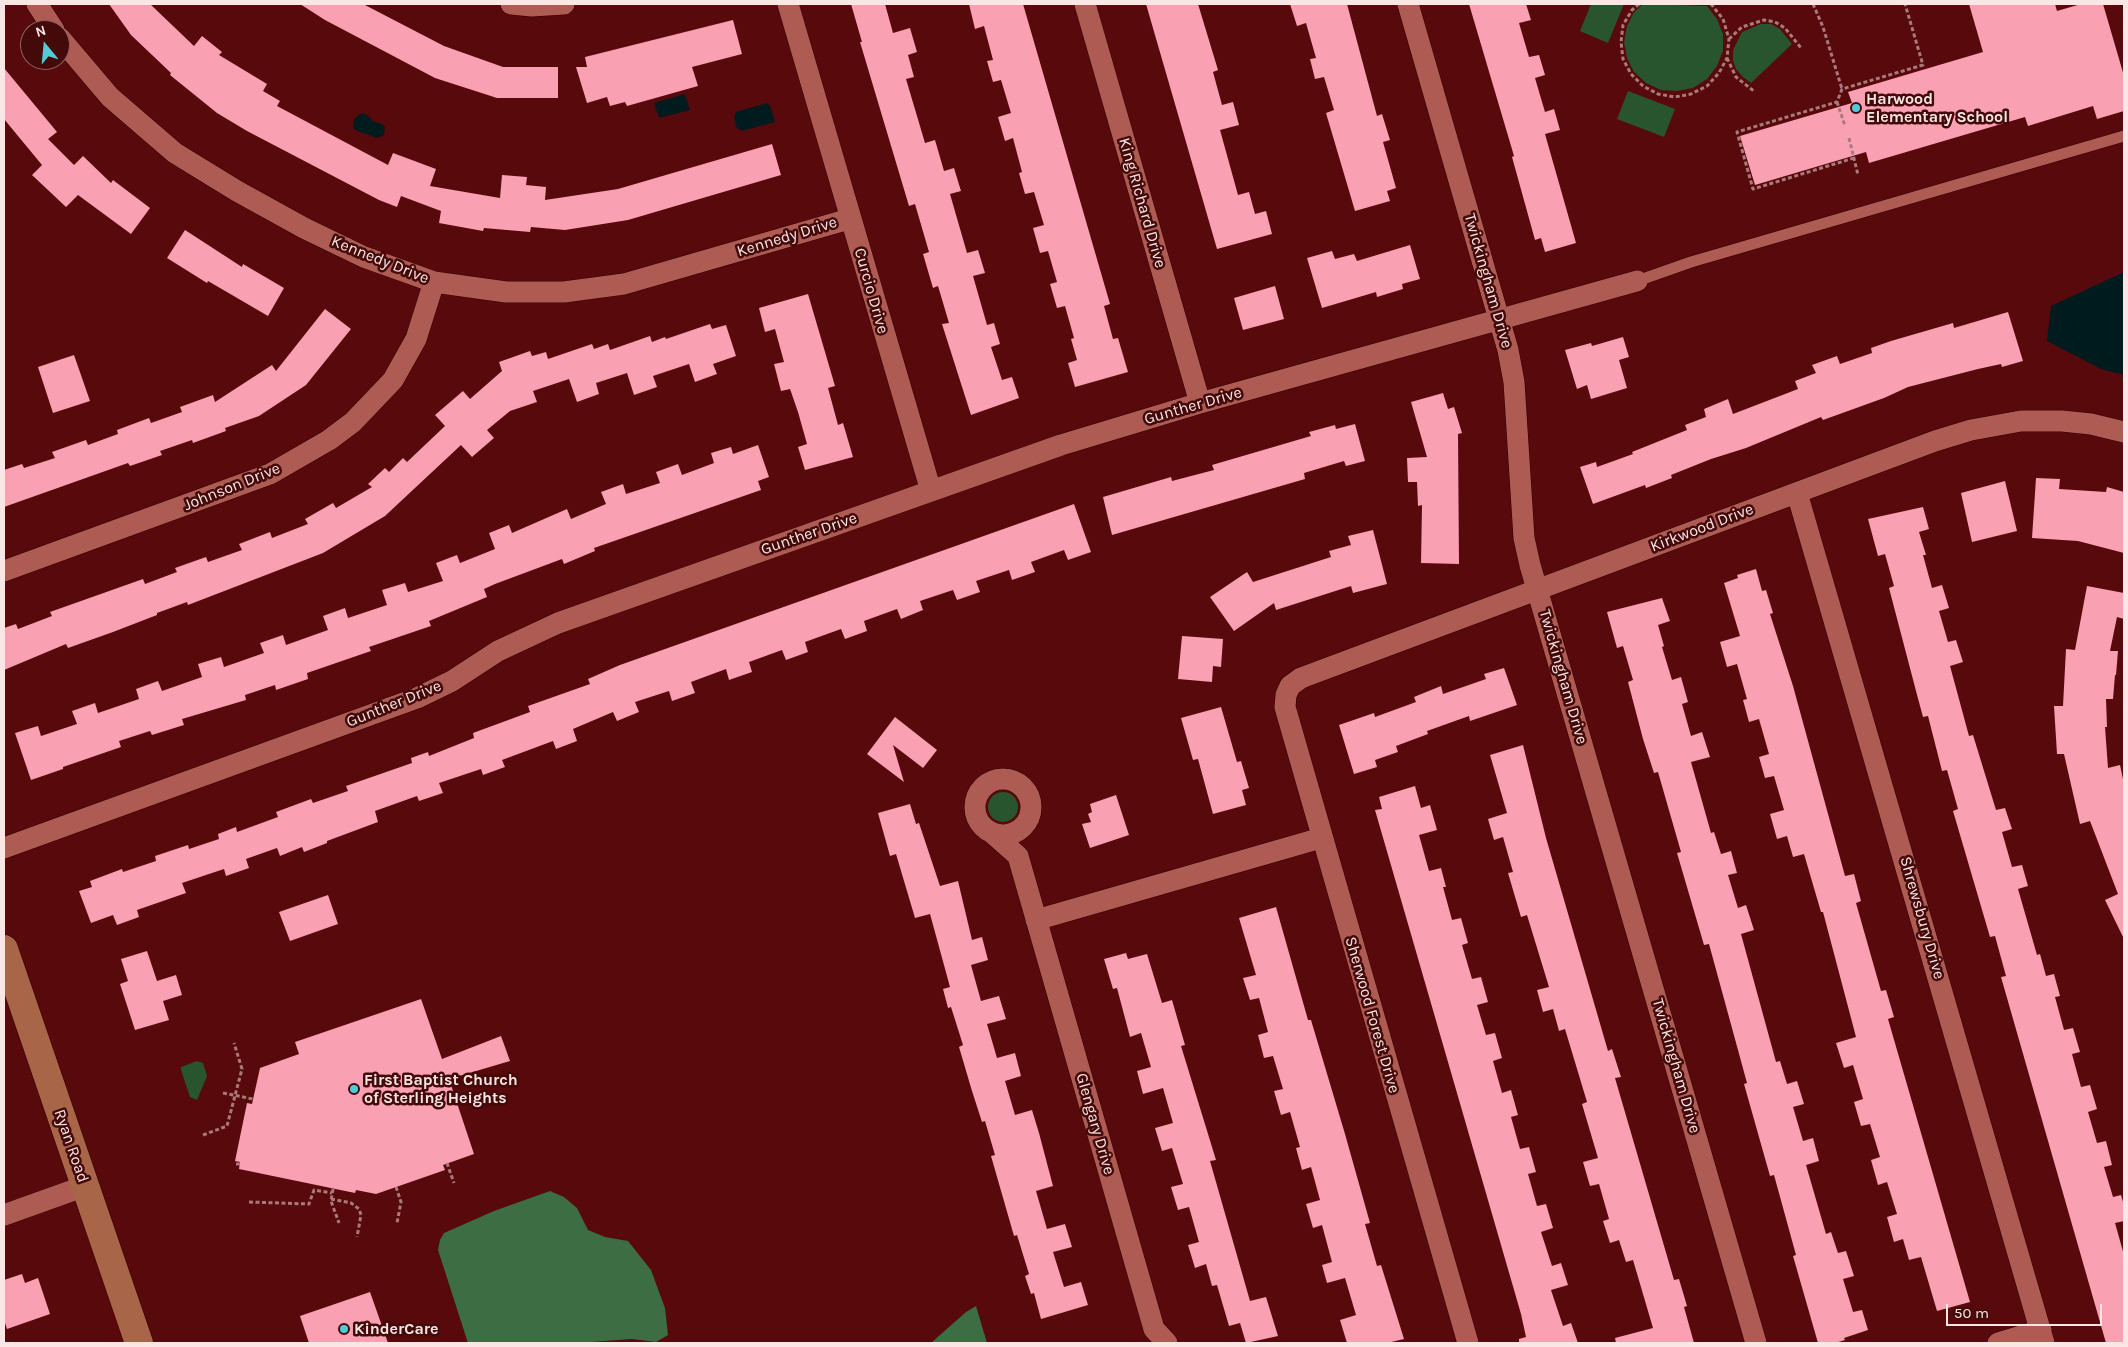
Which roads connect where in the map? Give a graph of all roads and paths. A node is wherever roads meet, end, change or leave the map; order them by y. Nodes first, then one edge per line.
1 (37, 4) edge
2 (511, 4) edge
3 (564, 4) edge
4 (788, 4) edge
5 (1085, 4) edge
6 (1408, 4) edge
7 (1639, 4) edge
8 (1711, 4) edge
9 (1813, 4) edge
10 (1905, 4) edge
11 (47, 20) edge
12 (1729, 39) junction
13 (1801, 48) dead end
14 (70, 50) edge
15 (1727, 58) junction
16 (1842, 89) junction
17 (1755, 92) dead end
18 (1837, 102) junction
19 (1845, 126) dead end
20 (2124, 136) edge
21 (1849, 138) dead end
22 (1854, 158) junction
23 (1858, 175) dead end
24 (849, 219) junction
25 (1637, 281) joint
26 (434, 282) junction
27 (1500, 318) junction
28 (1200, 403) junction
29 (2124, 432) edge
30 (931, 491) junction
31 (1798, 493) junction
32 (4, 571) edge
33 (1538, 590) junction
34 (1290, 686) joint
35 (1026, 824) junction
36 (992, 833) junction
37 (1321, 838) junction
38 (4, 848) edge
39 (1018, 856) junction
40 (1036, 920) junction
41 (4, 950) edge
42 (234, 1043) dead end
43 (223, 1093) dead end
44 (236, 1096) junction
45 (253, 1099) dead end
46 (203, 1135) dead end
47 (447, 1163) dead end
48 (454, 1183) dead end
49 (85, 1186) junction
50 (396, 1186) dead end
51 (333, 1189) dead end
52 (332, 1193) junction
53 (331, 1199) junction
54 (249, 1202) dead end
55 (4, 1215) edge
56 (339, 1223) dead end
57 (397, 1223) dead end
58 (357, 1237) dead end
59 (2043, 1337) edge
60 (1157, 1338) edge
61 (139, 1343) edge
62 (1468, 1343) edge
63 (1756, 1343) edge
64 (1998, 1343) edge

1 - 11 street
2 - 3 street
4 - 24 street, Curcio Drive
5 - 28 street, King Richard Drive
6 - 27 street, Twickingham Drive
7 - 15 path
8 - 12 path
9 - 16 path
10 - 16 path
12 - 13 path
12 - 15 path
14 - 26 street, Kennedy Drive
15 - 17 path
16 - 18 path
18 - 19 path
18 - 22 path
20 - 25 lane
21 - 22 path
22 - 23 path
24 - 26 street, Kennedy Drive
24 - 30 street, Curcio Drive
25 - 27 street, Gunther Drive
26 - 32 street, Johnson Drive
27 - 28 street, Gunther Drive
27 - 33 street, Twickingham Drive
28 - 30 street, Gunther Drive
29 - 31 street, Kirkwood Drive
30 - 38 street, Gunther Drive
31 - 33 street, Kirkwood Drive
31 - 59 street, Shrewsbury Drive
33 - 34 street, Kirkwood Drive
33 - 63 street, Twickingham Drive
34 - 37 street, Sherwood Forest Drive
35 - 36 street
35 - 36 street, Glengary Drive
35 - 39 street, Glengary Drive
36 - 39 street, Glengary Drive
37 - 40 street
37 - 62 street, Sherwood Forest Drive
39 - 40 street, Glengary Drive
40 - 60 street, Glengary Drive
41 - 49 main road, Ryan Road
42 - 44 path
43 - 44 path
44 - 45 path
44 - 46 path
47 - 48 path
49 - 55 street
49 - 61 main road, Ryan Road
50 - 57 path
51 - 52 path
52 - 53 path
52 - 54 path
53 - 56 path
53 - 58 path
59 - 64 street

